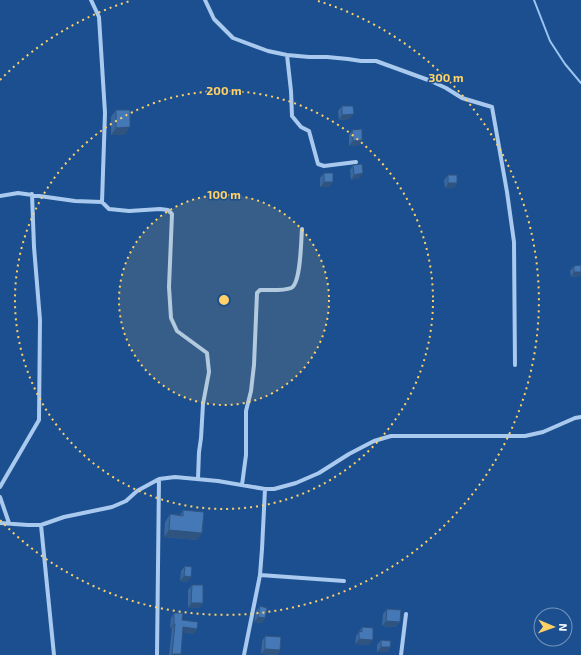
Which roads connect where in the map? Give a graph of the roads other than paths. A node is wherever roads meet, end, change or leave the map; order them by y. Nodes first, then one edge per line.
1 (91, 0) edge
2 (205, 0) edge
3 (287, 55) junction
4 (356, 162) dead end
5 (32, 194) junction
6 (0, 196) edge
7 (102, 202) junction
8 (302, 229) dead end
9 (515, 364) dead end
10 (581, 417) edge
11 (159, 479) junction
12 (198, 479) junction
13 (242, 485) junction
14 (0, 487) edge
15 (265, 489) junction
16 (0, 497) edge
17 (0, 523) edge
18 (9, 523) junction
19 (41, 525) junction
20 (260, 574) junction
21 (344, 581) dead end
22 (406, 614) dead end
23 (54, 655) edge
24 (157, 655) edge
25 (244, 655) edge
26 (401, 655) edge

1 - 7 street
2 - 3 street
3 - 4 street
3 - 9 street
5 - 6 street
5 - 7 street
5 - 14 street
7 - 12 street
8 - 13 street
10 - 15 street
11 - 12 street
11 - 19 street
11 - 24 street
12 - 13 street
13 - 15 street
15 - 20 street
16 - 18 street
17 - 18 street
18 - 19 street
19 - 23 street
20 - 21 street
20 - 25 street
22 - 26 street

